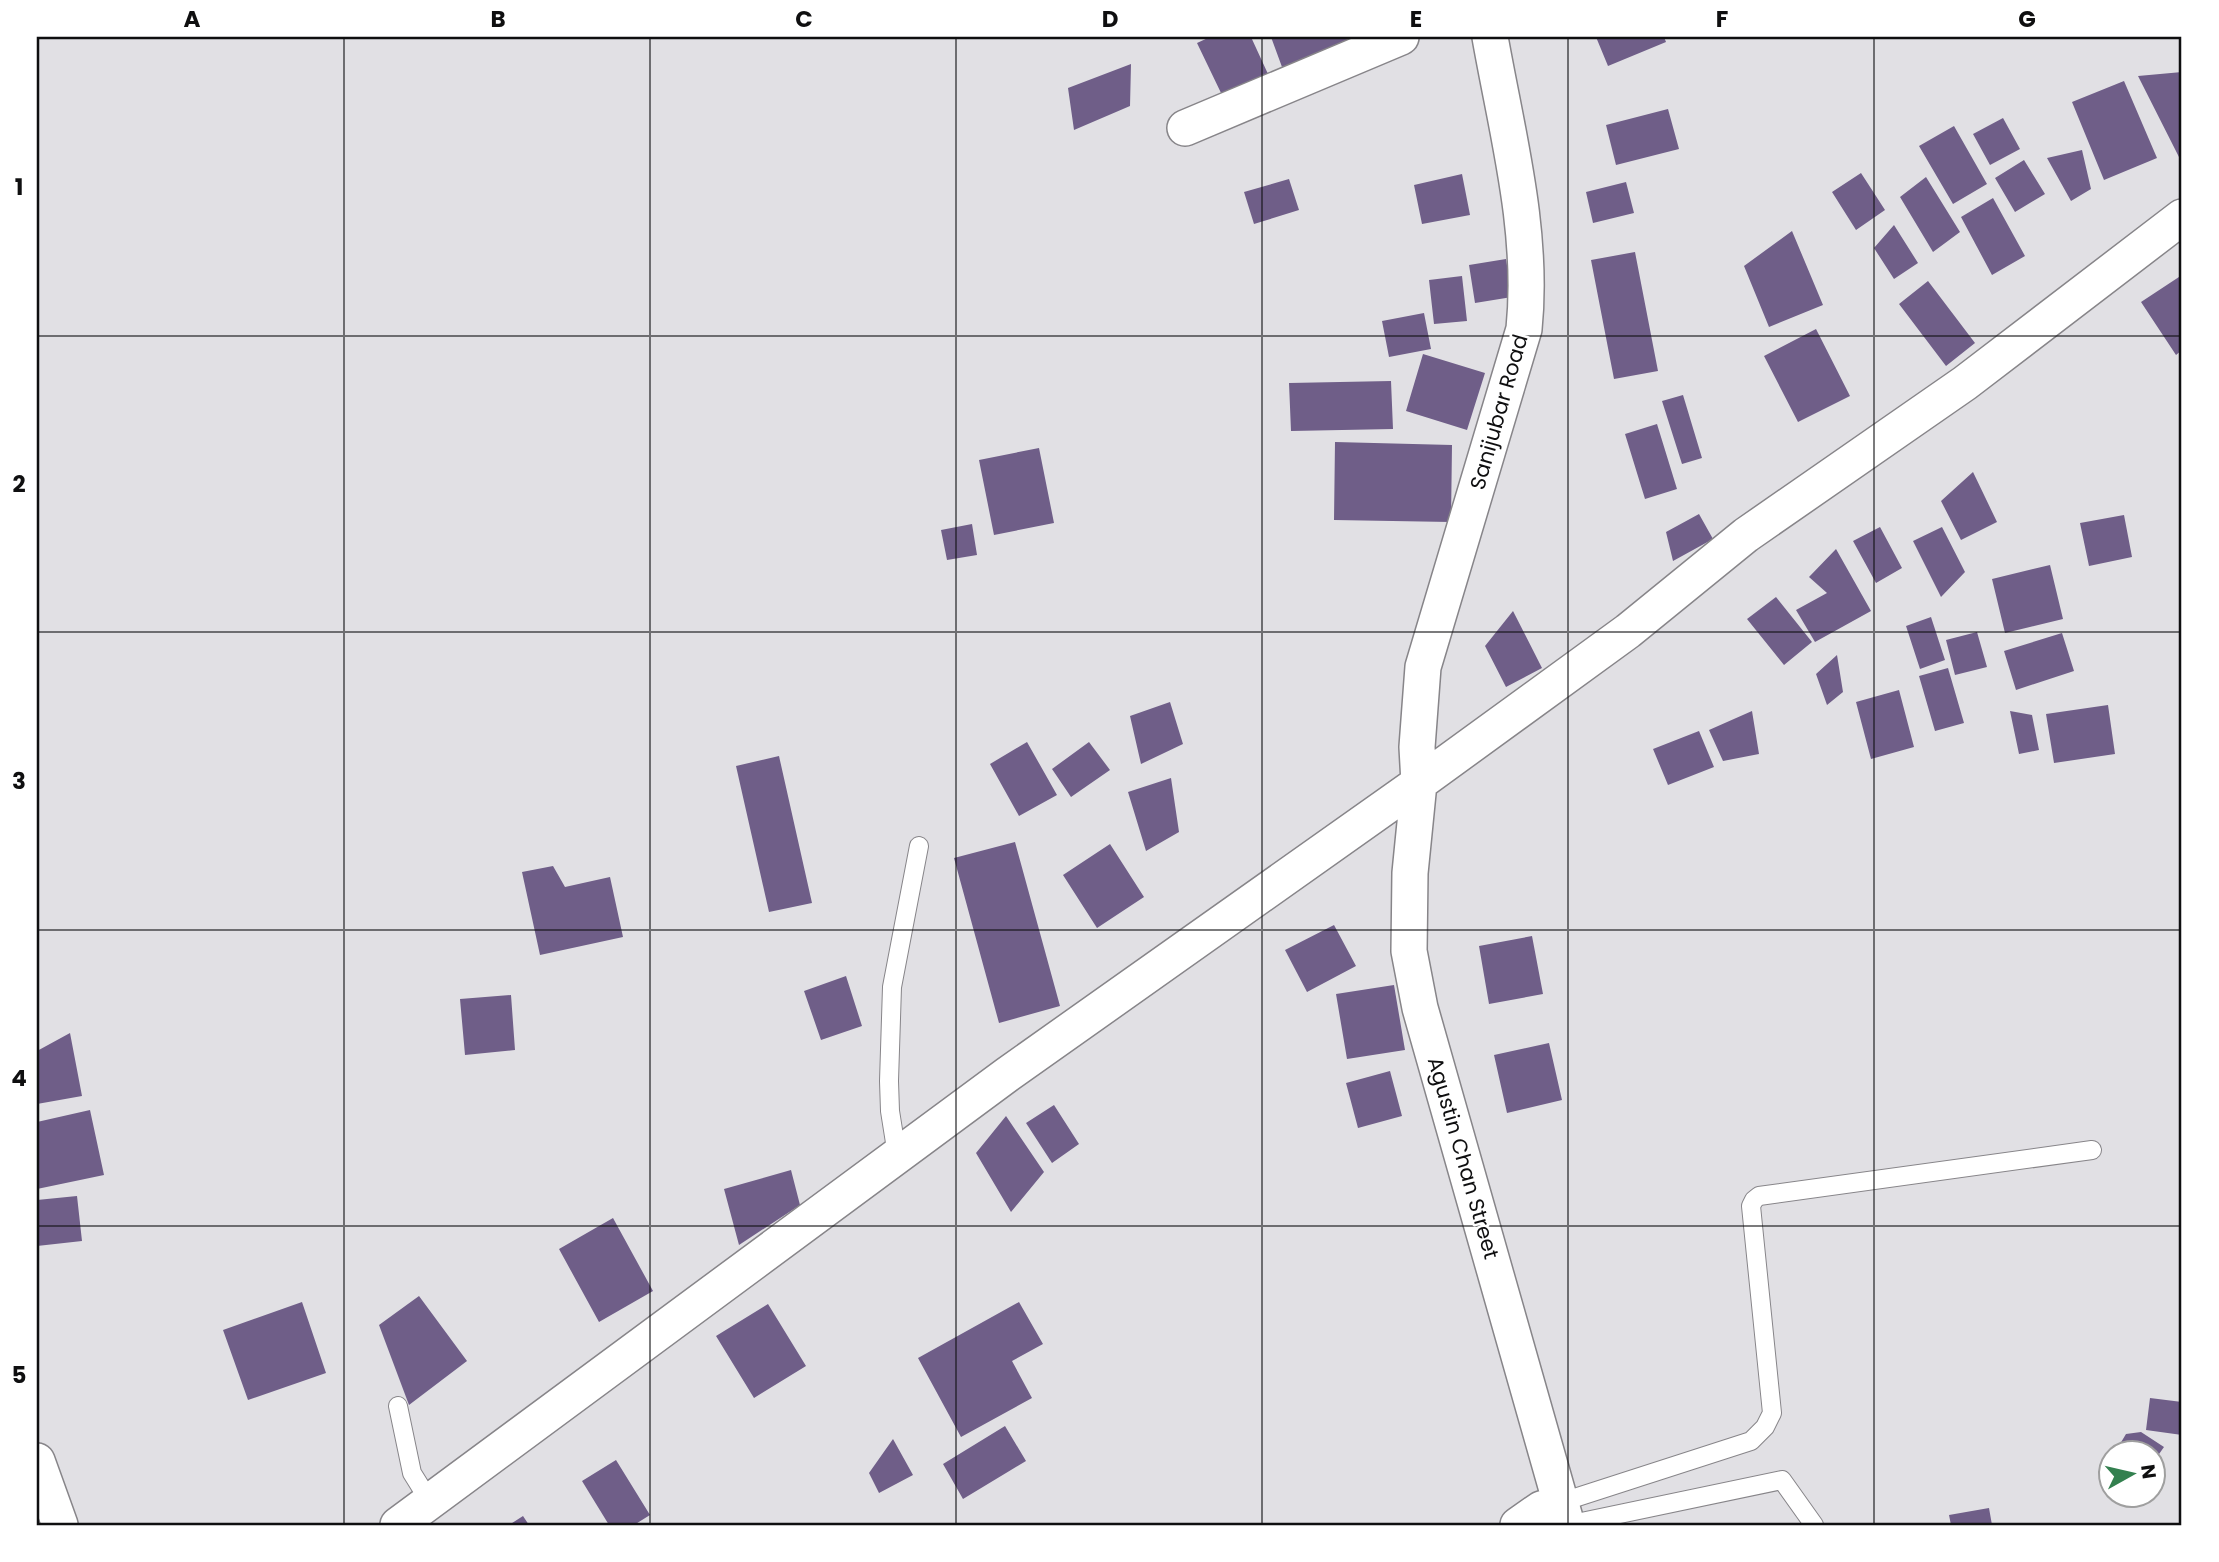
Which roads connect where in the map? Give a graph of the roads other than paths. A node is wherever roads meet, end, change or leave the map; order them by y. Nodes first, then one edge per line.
1 (1401, 37) edge
2 (1490, 37) edge
3 (1185, 128) dead end
4 (2182, 216) edge
5 (1419, 783) junction
6 (919, 846) dead end
7 (2092, 1150) dead end
8 (897, 1155) junction
9 (398, 1406) dead end
10 (37, 1461) edge
11 (430, 1502) junction
12 (1565, 1518) edge
13 (60, 1525) edge
14 (398, 1525) edge
15 (1518, 1525) edge
16 (1814, 1525) edge

1 - 3 street
2 - 5 street, Sanijubar Road
4 - 5 street
5 - 8 street
5 - 12 street, Agustin Chan Street
6 - 8 lane
7 - 12 lane
8 - 11 street
9 - 11 lane
10 - 13 street
11 - 14 street
12 - 15 street
12 - 16 lane

